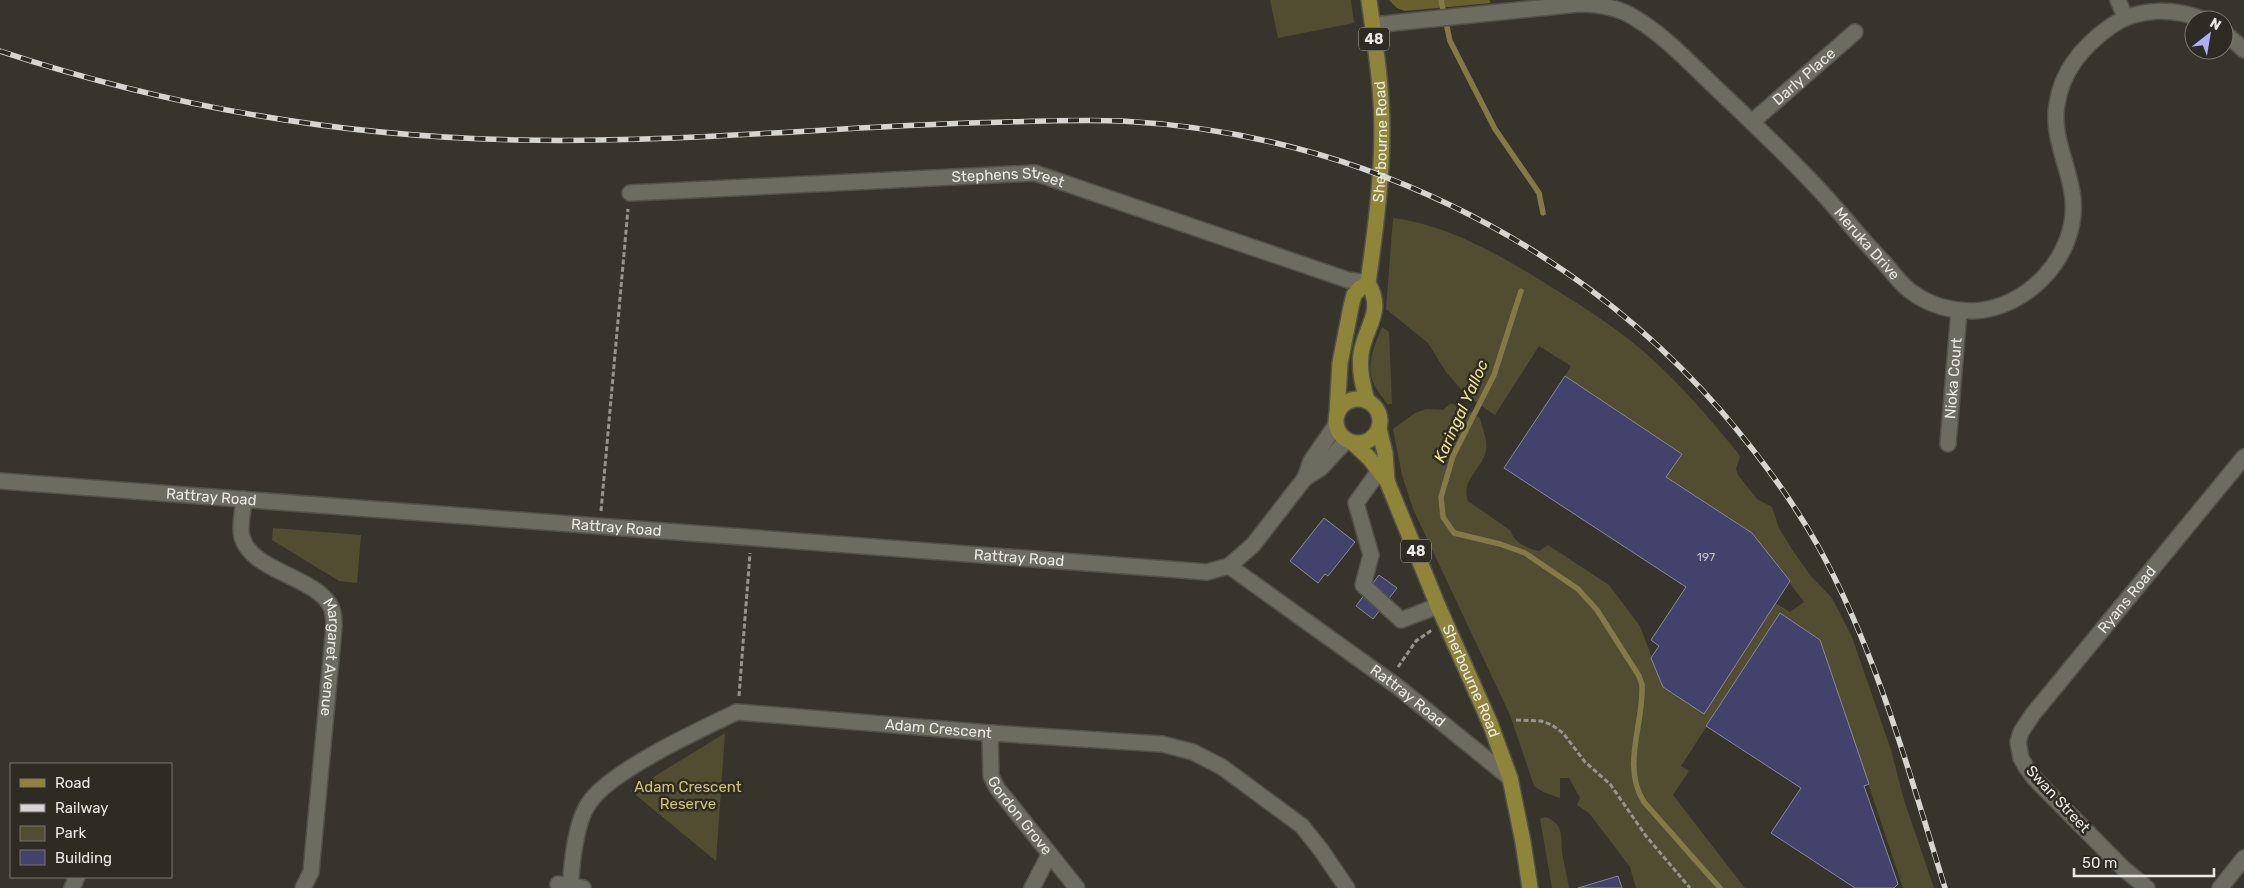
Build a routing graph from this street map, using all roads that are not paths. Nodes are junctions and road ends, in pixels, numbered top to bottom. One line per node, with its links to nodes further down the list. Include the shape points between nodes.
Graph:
1 (1369, 0): 6 (main road, Sherbourne Road / 48)
2 (2118, 0): 5 (street)
3 (1555, 3): 6 (street, Meruka Drive); 10 (street, Meruka Drive, via 1596,4 1634,17)
4 (2184, 14): 5 (street, Meruka Drive, via 2150,11)
5 (2125, 17): 13 (street, Meruka Drive, via 2082,51 2059,91 2056,127 2073,201 2072,223 2053,266 2034,288 2002,305 1988,310)
6 (1373, 25): 12 (main road, Sherbourne Road / 48, via 1382,131)
7 (1856, 32): 10 (street, Darly Place)
8 (2234, 41): 9 (street)
9 (2244, 50)
10 (1752, 122): 13 (street, Meruka Drive, via 1817,187 1912,293)
11 (630, 193): 12 (street, Stephens Street, via 1035,173 1348,280)
12 (1368, 283): 14 (main road, Sherbourne Road / 48, via 1376,303 1364,339 1360,365); 15 (main road, via 1354,295 1351,307 1340,363)
13 (1959, 311): 18 (street, Nioka Court)
14 (1367, 401): 15 (main road, via 1361,399 1344,404); 16 (main road, 48, via 1379,412)
15 (1337, 419): 17 (main road, 48, via 1338,431); 21 (street, Rattray Road, via 1311,461)
16 (1379, 429): 17 (main road, via 1369,441); 20 (main road, Sherbourne Road / 48, via 1385,453)
17 (1350, 442): 20 (main road, Sherbourne Road / 48); 21 (street, Rattray Road)
18 (1948, 444)
19 (2244, 457): 27 (street, Ryans Road, via 2029,720 2020,737)
20 (1383, 476): 25 (main road, Sherbourne Road / 48); 25 (street, via 1356,503 1371,555 1362,585 1401,620)
21 (1305, 478): 24 (street, Rattray Road, via 1253,545)
22 (0, 481): 23 (street, Rattray Road)
23 (244, 499): 24 (street, Rattray Road, via 1188,572 1215,571); 32 (street, Margaret Avenue, via 241,526 245,545 260,559 324,598 334,614 311,872)
24 (1230, 566): 28 (street, Rattray Road, via 1389,680)
25 (1438, 606): 28 (main road, Sherbourne Road / 48, via 1490,723)
26 (990, 733): 29 (street, Gordon Grove, via 991,776); 31 (street, Adam Crescent, via 738,712 619,775 590,802 578,829); 35 (street, Adam Crescent, via 1162,744 1193,752 1222,767 1302,826)
27 (2019, 748): 37 (street, Swan Street, via 2035,779)
28 (1510, 778): 36 (main road, Sherbourne Road / 48)
29 (1050, 855): 33 (street); 34 (street, Gordon Grove)
30 (2244, 858): 38 (street)
31 (570, 887)
32 (303, 888)
33 (1032, 888)
34 (1077, 888)
35 (1347, 888)
36 (1530, 888)
37 (2147, 888)
38 (2220, 888)

